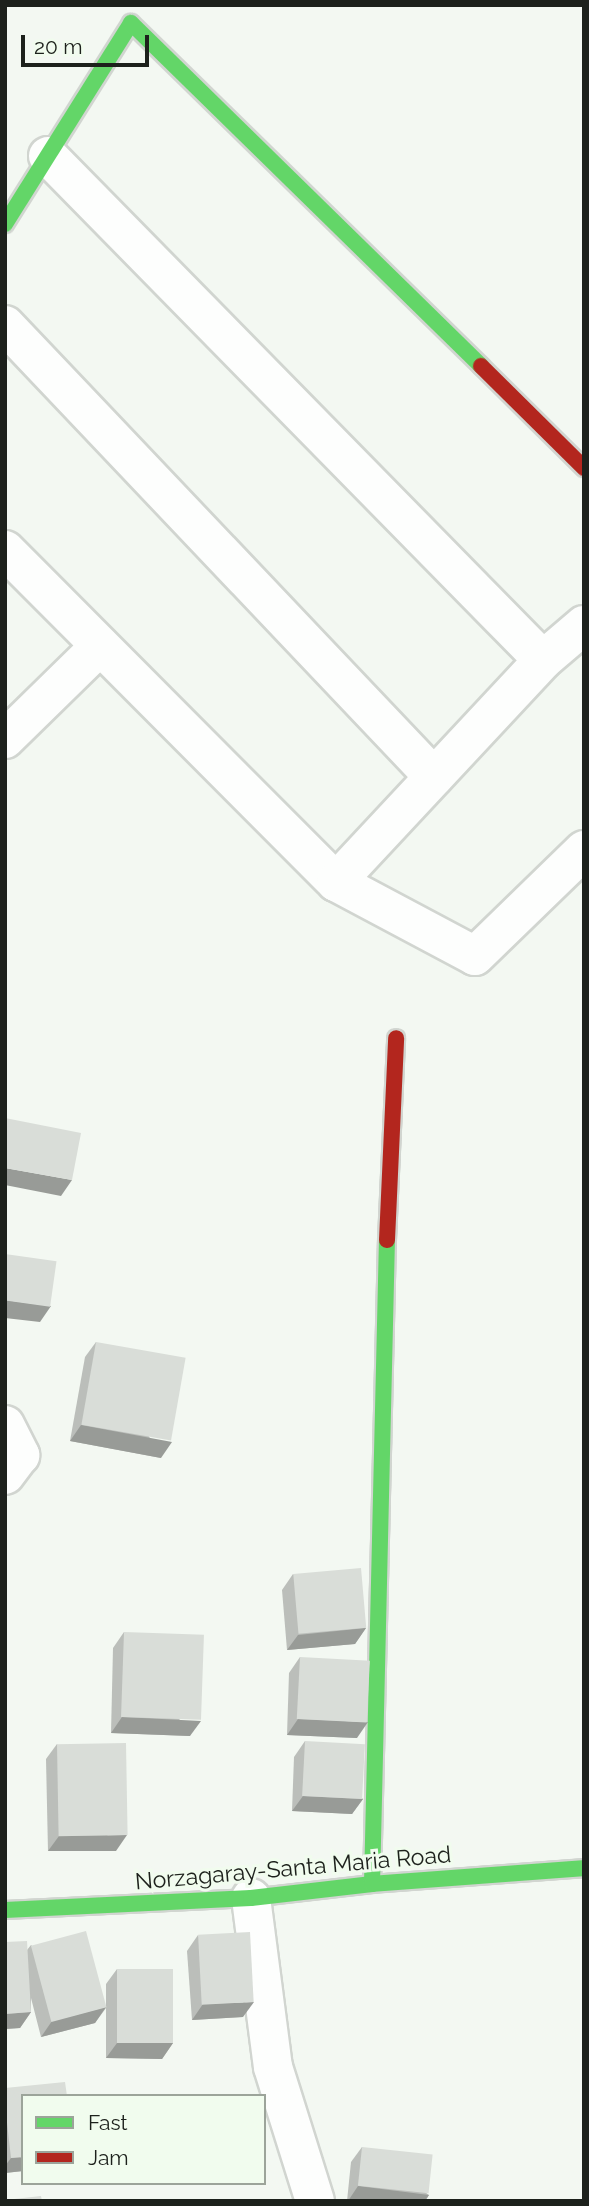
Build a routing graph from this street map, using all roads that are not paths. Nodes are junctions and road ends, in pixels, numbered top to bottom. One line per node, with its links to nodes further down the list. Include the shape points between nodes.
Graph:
1 (48, 156): 2 (street); 4 (street, via 131,23); 8 (street)
2 (5, 224)
3 (5, 325): 10 (street)
4 (584, 468)
5 (5, 550): 7 (street)
6 (584, 625): 8 (street)
7 (100, 646): 9 (street); 12 (street)
8 (543, 660): 10 (street)
9 (5, 739)
10 (434, 777): 12 (street)
11 (584, 850): 12 (street, via 475,956)
12 (336, 881)
13 (396, 1038): 17 (street)
14 (5, 1425): 15 (street, via 20,1455)
15 (5, 1475)
16 (584, 1868): 17 (street, Norzagaray-Santa Maria Road)
17 (372, 1884): 18 (street, Norzagaray-Santa Maria Road)
18 (251, 1898): 19 (street, Norzagaray-Santa Maria Road); 20 (street, via 273,2067)
19 (5, 1910)
20 (315, 2201)

